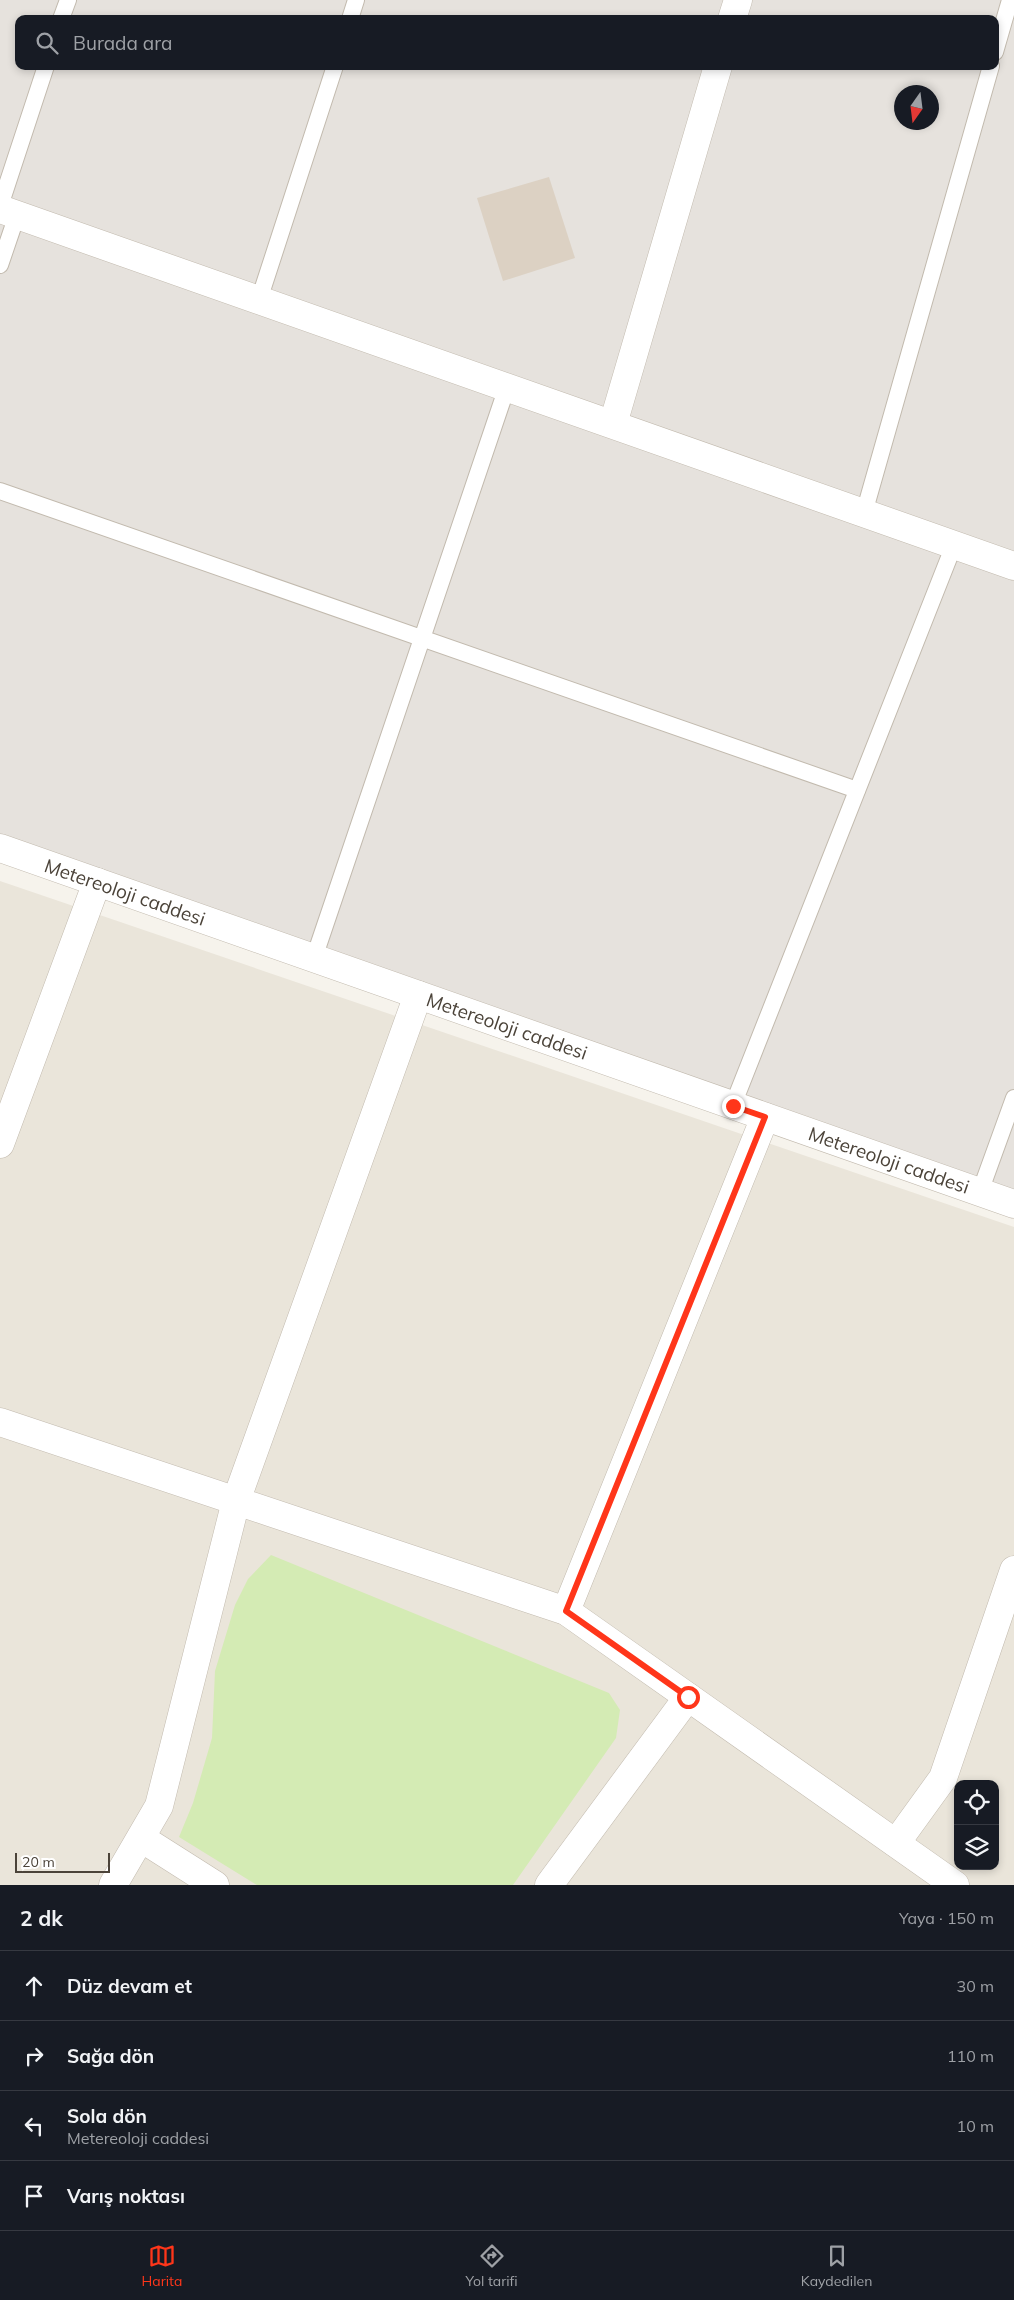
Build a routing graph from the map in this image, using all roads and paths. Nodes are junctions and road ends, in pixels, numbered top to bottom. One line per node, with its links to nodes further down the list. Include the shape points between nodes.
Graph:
1 (68, 0): 5 (lane)
2 (356, 0): 6 (lane)
3 (738, 0): 7 (street)
4 (1010, 0): 8 (lane)
5 (62, 15)
6 (351, 15)
7 (733, 15)
8 (999, 38)
9 (45, 70): 13 (lane)
10 (334, 70): 15 (lane)
11 (717, 70): 17 (street)
12 (990, 70): 19 (lane)
13 (6, 210): 14 (lane); 15 (street)
14 (0, 265)
15 (258, 300): 16 (street)
16 (507, 387): 17 (street); 22 (lane)
17 (613, 424): 19 (street)
18 (0, 491): 22 (lane)
19 (864, 513): 20 (street)
20 (954, 545): 21 (street); 23 (lane)
21 (1014, 566)
22 (422, 638): 23 (lane); 26 (lane)
23 (857, 790): 29 (lane)
24 (0, 848): 25 (street, Metereoloji caddesi)
25 (97, 882): 26 (street, Metereoloji caddesi); 31 (street)
26 (314, 958): 27 (street, Metereoloji caddesi)
27 (418, 995): 29 (street, Metereoloji caddesi); 35 (street)
28 (1014, 1098): 32 (lane)
29 (733, 1106): 30 (street, Metereoloji caddesi)
30 (765, 1117): 32 (street, Metereoloji caddesi); 37 (street)
31 (0, 1144)
32 (980, 1192): 33 (street, Metereoloji caddesi)
33 (1014, 1204)
34 (0, 1422): 35 (street)
35 (236, 1501): 37 (street); 39 (street, via 159,1806)
36 (1014, 1570): 40 (street, via 943,1778)
37 (566, 1611): 38 (street)
38 (688, 1697): 40 (street); 43 (street)
39 (141, 1838): 41 (street); 42 (street)
40 (896, 1844): 44 (street)
41 (113, 1885)
42 (215, 1885)
43 (549, 1885)
44 (955, 1885)

